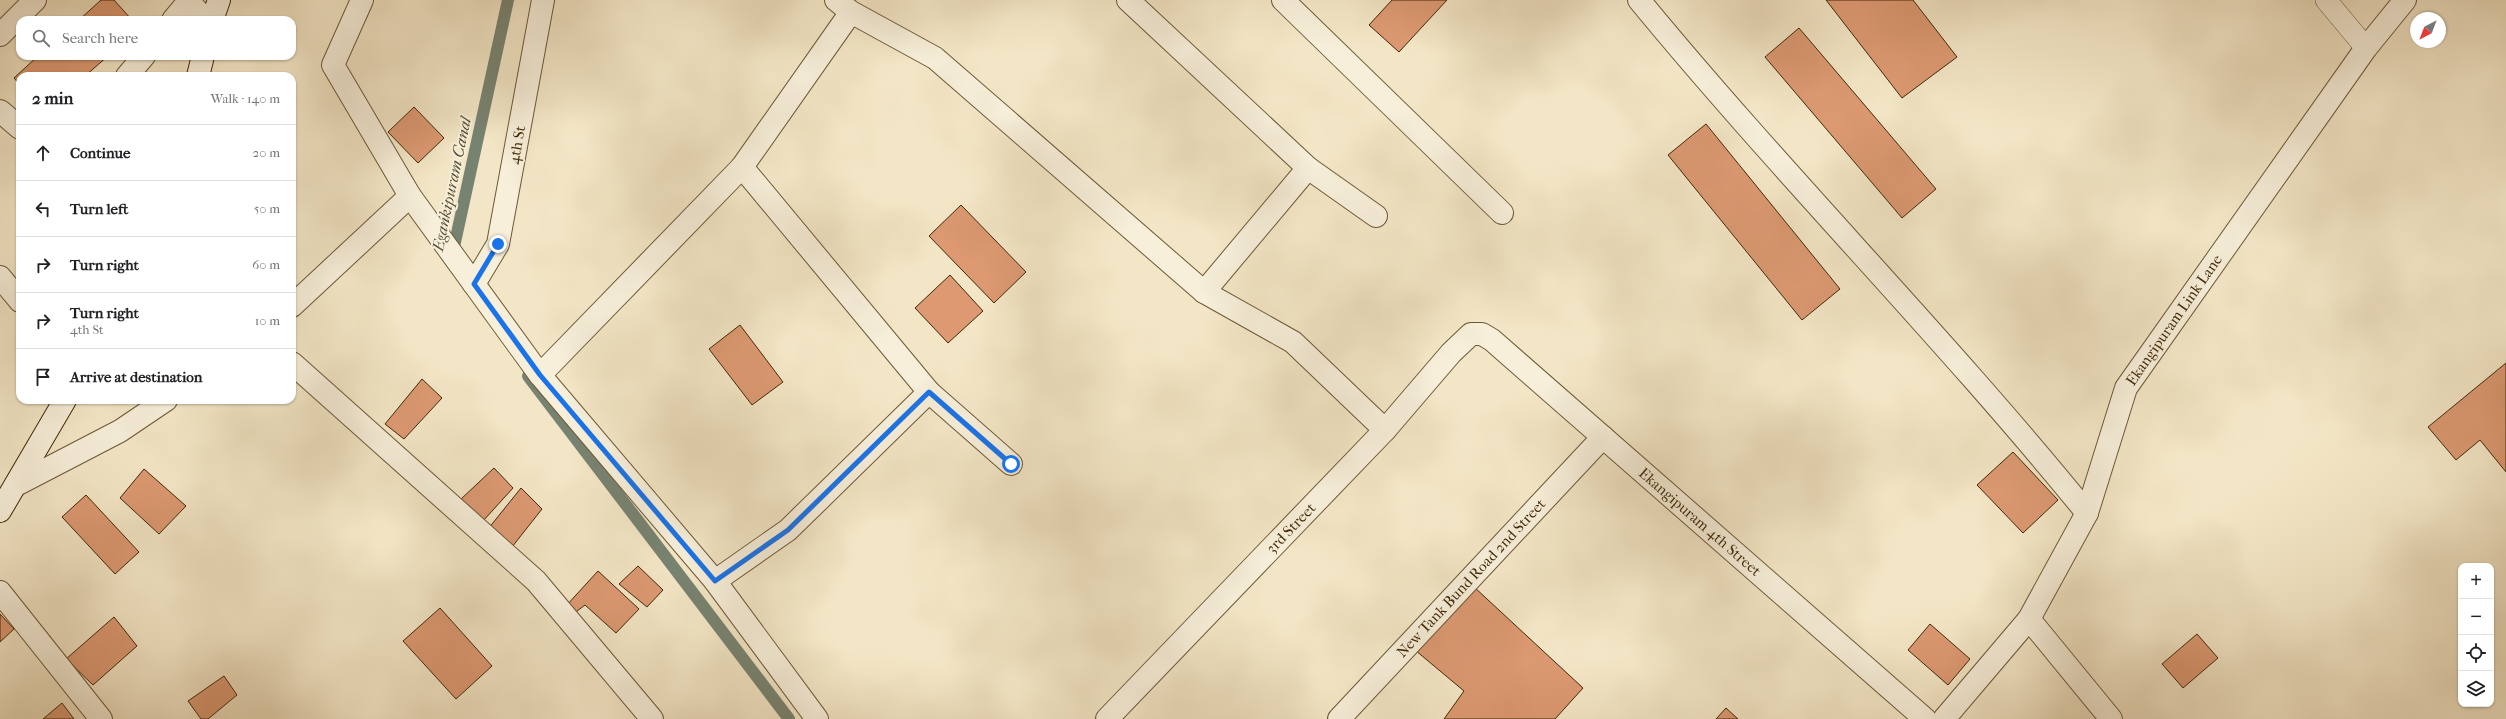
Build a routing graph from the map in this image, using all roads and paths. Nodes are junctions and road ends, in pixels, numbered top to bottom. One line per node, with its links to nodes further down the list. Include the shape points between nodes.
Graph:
1 (35, 0): 12 (street)
2 (219, 0): 15 (street)
3 (362, 0): 27 (street, via 333,65)
4 (543, 0): 30 (street, 4th St, via 498,244)
5 (1128, 0): 26 (street)
6 (1282, 0): 28 (street)
7 (1639, 0): 46 (street, via 1699,73 2017,426)
8 (2326, 0): 18 (lane)
9 (2405, 0): 18 (street, Ekangipuram Link Lane)
10 (188, 1): 13 (street); 14 (street)
11 (844, 6): 25 (street); 32 (street, via 935,58)
12 (19, 16)
13 (176, 16)
14 (202, 16)
15 (213, 16)
16 (16, 18): 17 (street)
17 (0, 34)
18 (2366, 48): 46 (street, Ekangipuram Link Lane, via 2126,388)
19 (141, 60): 21 (street)
20 (202, 60): 22 (street)
21 (130, 72)
22 (199, 72)
23 (0, 110): 24 (street)
24 (16, 124)
25 (742, 167): 37 (street); 38 (street)
26 (1308, 168): 29 (street); 32 (street)
27 (410, 196): 30 (street); 34 (street)
28 (1502, 213)
29 (1376, 216)
30 (468, 276): 37 (street)
31 (0, 277): 33 (street)
32 (1204, 292): 41 (street, via 1293,342)
33 (16, 296)
34 (296, 302)
35 (1471, 334): 41 (street, 3rd Street, via 1451,353); 42 (street, Ekangipuram 4th Street, via 1482,334 1492,340)
36 (296, 367): 51 (street, via 536,581)
37 (540, 375): 47 (street)
38 (929, 392): 43 (street); 47 (street, via 788,530)
39 (63, 404): 44 (street)
40 (160, 404): 44 (street, via 120,431)
41 (1385, 430): 53 (street, 3rd Street)
42 (1603, 437): 54 (street, New Tank Bund Road 2nd Street); 55 (street, Ekangipuram 4th Street)
43 (1011, 464)
44 (16, 485): 45 (street)
45 (0, 511)
46 (2087, 513): 49 (street, Ekangipuram Link Lane)
47 (715, 581): 52 (street)
48 (0, 592): 50 (street)
49 (2029, 619): 56 (street, Ekangipuram Link Lane); 57 (street)
50 (101, 719)
51 (652, 719)
52 (817, 719)
53 (1107, 719)
54 (1339, 719)
55 (1925, 719)
56 (1944, 719)
57 (2111, 719)

